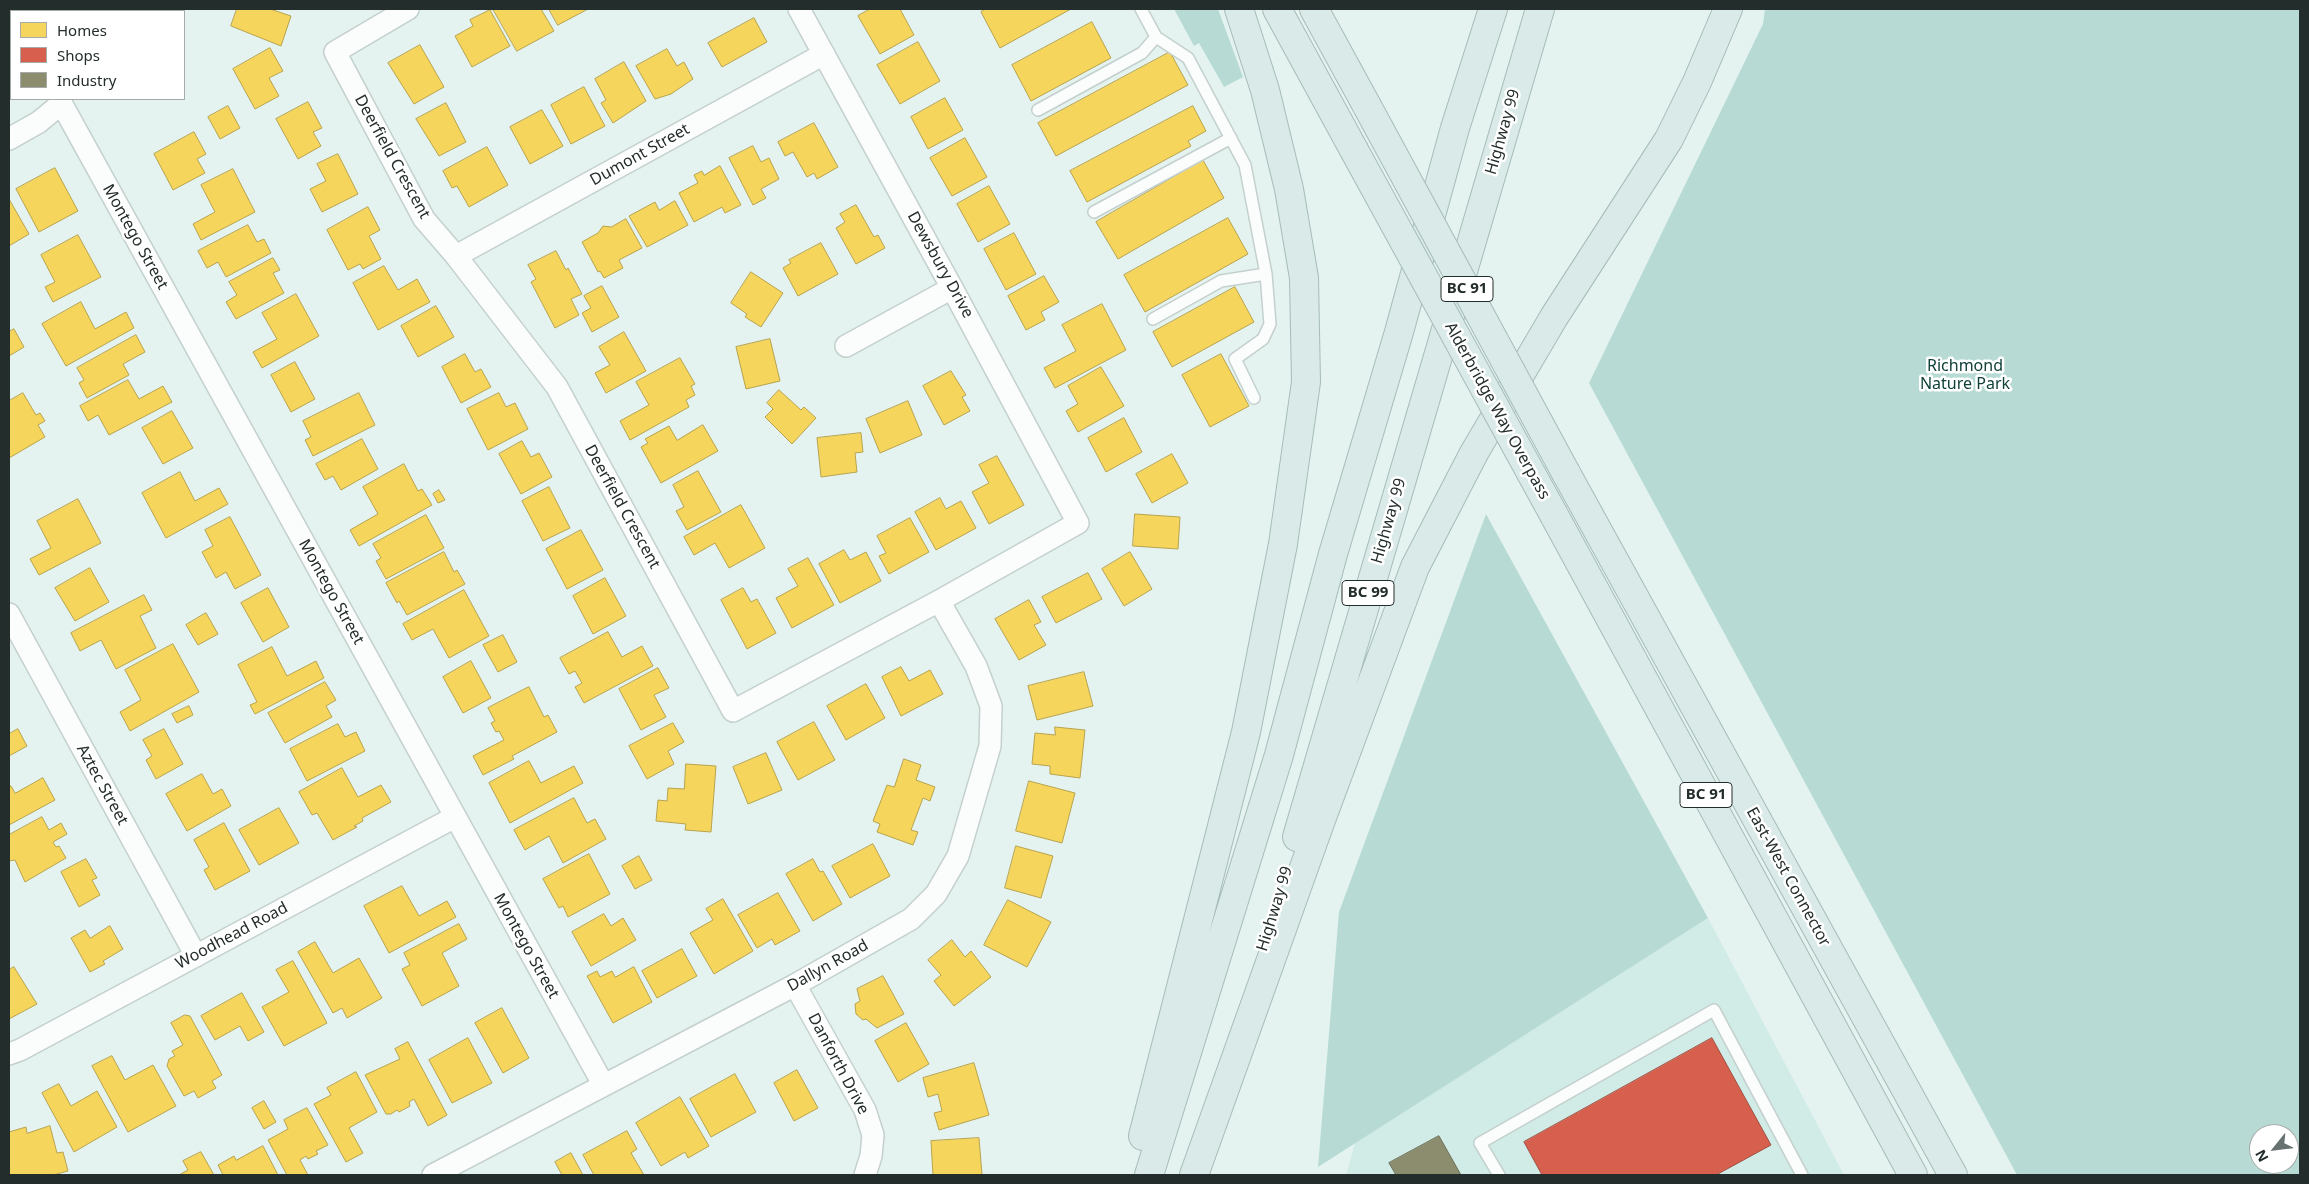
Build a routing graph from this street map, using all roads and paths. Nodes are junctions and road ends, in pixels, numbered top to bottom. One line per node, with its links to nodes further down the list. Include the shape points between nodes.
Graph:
1 (408, 9): 21 (street, Deerfield Crescent, via 335,52 424,219)
2 (799, 9): 14 (street, Dewsbury Drive)
3 (1141, 9): 12 (lane)
4 (1239, 9): 39 (highway, via 1265,90 1289,188 1304,278 1306,382 1283,544 1246,732)
5 (1277, 9): 28 (highway, Alderbridge Way Overpass / BC 91, bridge)
6 (1314, 9): 13 (highway, BC 91)
7 (1319, 9): 13 (highway)
8 (1483, 9): 17 (highway)
9 (1493, 9): 17 (highway, BC 99)
10 (1540, 9): 41 (highway, Highway 99 / BC 99, via 1289,862)
11 (1728, 9): 41 (highway, via 1669,139 1554,317 1448,498 1414,567)
12 (1156, 37): 16 (lane, via 1142,53); 18 (lane, via 1188,58)
13 (1336, 50): 27 (highway, Alderbridge Way Overpass / BC 91, bridge)
14 (824, 54): 21 (street, Dumont Street); 23 (street, Dewsbury Drive)
15 (60, 101): 19 (street, via 39,122); 32 (street, Montego Street)
16 (1038, 110)
17 (1455, 128): 40 (highway, BC 99, via 1278,755)
18 (1230, 138): 20 (lane); 22 (lane, via 1245,165)
19 (9, 139)
20 (1094, 212)
21 (456, 256): 30 (street, Deerfield Crescent, via 557,387 734,711)
22 (1266, 274): 24 (lane, via 1221,281); 26 (lane, via 1270,324 1263,339 1235,359)
23 (952, 288): 25 (street); 29 (street, Dewsbury Drive)
24 (1153, 319)
25 (846, 346)
26 (1254, 398)
27 (1566, 473): 45 (highway, East-West Connector / BC 91)
28 (1554, 515): 44 (highway, East-West Connector / BC 91)
29 (1078, 523): 30 (street, Deerfield Crescent)
30 (939, 601): 34 (street, Dallyn Road, via 976,666 991,706 990,746 958,856 936,894 911,919)
31 (9, 614): 33 (street, Aztec Street)
32 (455, 817): 33 (street, Woodhead Road); 36 (street, Montego Street)
33 (196, 956): 35 (street, Woodhead Road)
34 (795, 985): 36 (street, Dallyn Road); 38 (street, Danforth Drive, via 865,1110 873,1135)
35 (9, 1054)
36 (603, 1084): 37 (street, Dallyn Road)
37 (434, 1175)
38 (865, 1175)
39 (1133, 1175)
40 (1149, 1175)
41 (1193, 1175)
42 (1499, 1175): 43 (lane, via 1480,1143 1714,1010)
43 (1802, 1175)
44 (1913, 1175)
45 (1953, 1175)

